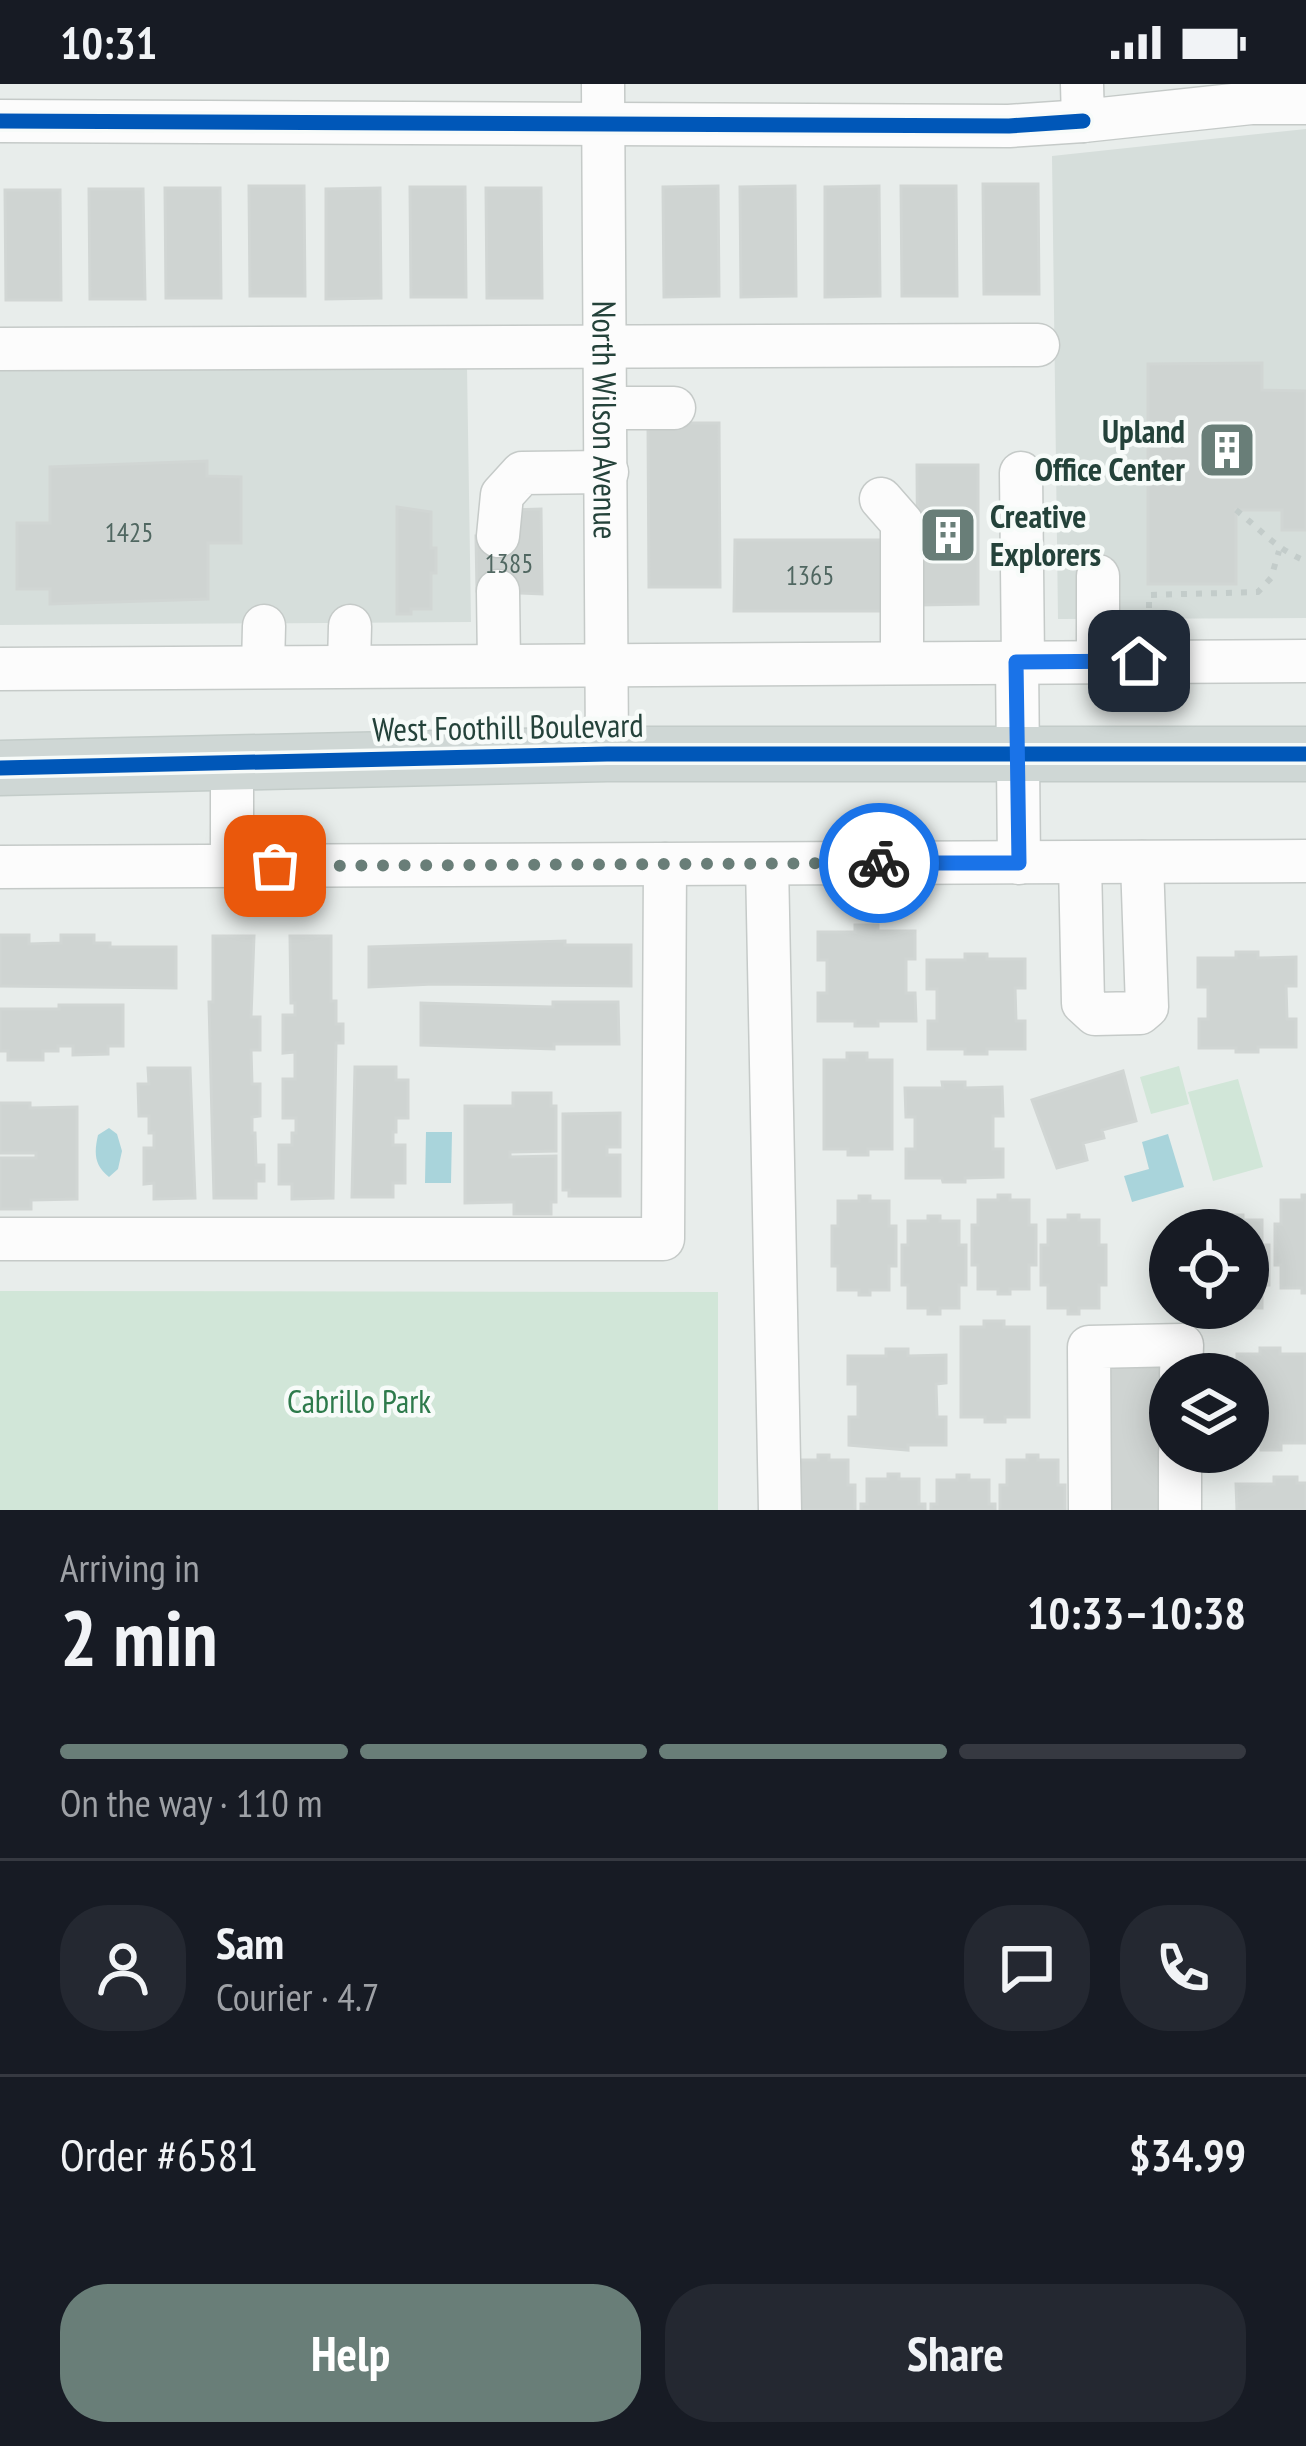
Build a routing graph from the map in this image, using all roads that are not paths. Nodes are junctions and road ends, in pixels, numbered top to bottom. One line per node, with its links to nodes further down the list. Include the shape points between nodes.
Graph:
1 (1078, 96): 2 (street); 3 (street, via 1009,126)
2 (1306, 103)
3 (603, 104): 4 (street); 6 (street, North Wilson Avenue)
4 (0, 121)
5 (1038, 345): 6 (street)
6 (604, 347): 7 (street); 8 (street, North Wilson Avenue)
7 (0, 349)
8 (606, 408): 9 (street); 10 (street, North Wilson Avenue)
9 (674, 408)
10 (607, 472): 13 (street, via 522,472 502,495); 20 (street, North Wilson Avenue)
11 (1021, 472): 18 (street)
12 (881, 499): 17 (street, via 902,523)
13 (498, 536)
14 (1097, 576): 19 (street)
15 (498, 591): 21 (street)
16 (1306, 661): 19 (street, West Foothill Boulevard)
17 (902, 662): 18 (street, West Foothill Boulevard); 20 (street, West Foothill Boulevard)
18 (1020, 662): 19 (street, West Foothill Boulevard); 24 (street)
19 (1097, 662)
20 (608, 663): 21 (street, West Foothill Boulevard); 23 (street, North Wilson Avenue)
21 (499, 664): 22 (street, West Foothill Boulevard, via 349,646)
22 (0, 669)
23 (607, 754): 24 (main road, West Foothill Boulevard); 26 (main road, West Foothill Boulevard)
24 (1018, 754): 25 (main road, West Foothill Boulevard); 32 (street)
25 (1306, 754)
26 (232, 763): 27 (main road, West Foothill Boulevard); 34 (street)
27 (0, 768)
28 (1306, 861): 30 (street)
29 (1080, 862): 30 (street); 30 (street, via 1083,1003 1096,1014 1147,1007); 32 (street)
30 (1142, 862)
31 (767, 863): 32 (street); 33 (street); 39 (street)
32 (1019, 863)
33 (664, 864): 34 (street); 36 (street, via 663,1239)
34 (232, 866): 35 (street)
35 (0, 867)
36 (0, 1239)
37 (1182, 1353): 40 (street, via 1182,1345 1089,1347)
38 (1180, 1473): 41 (street)
39 (780, 1510)
40 (1090, 1510)
41 (1180, 1510)

